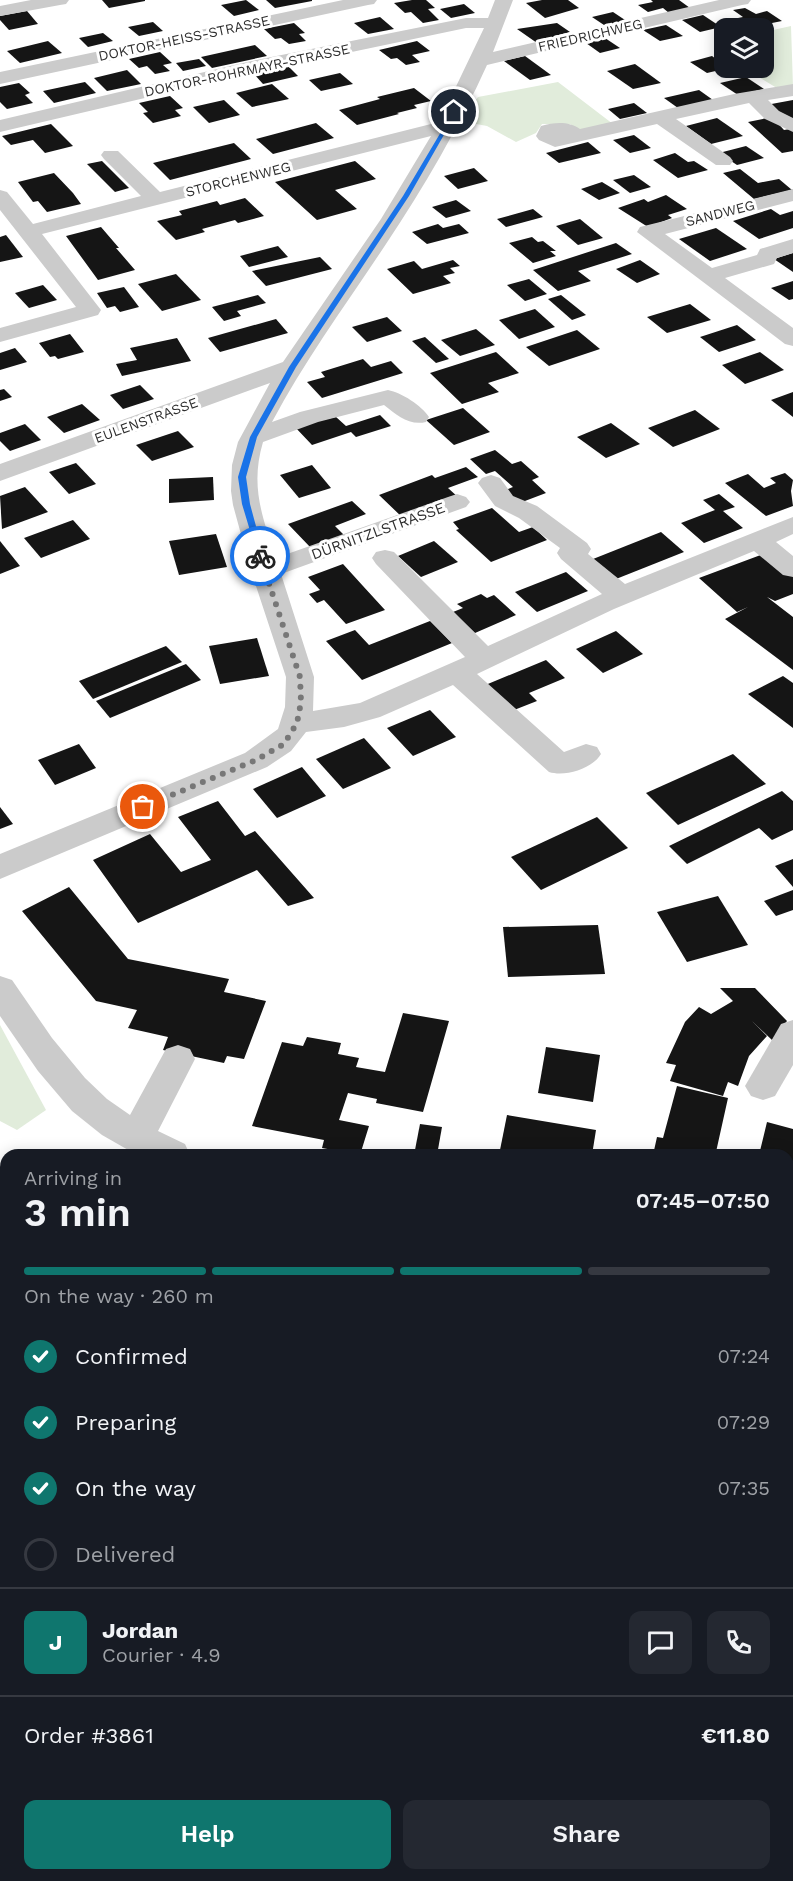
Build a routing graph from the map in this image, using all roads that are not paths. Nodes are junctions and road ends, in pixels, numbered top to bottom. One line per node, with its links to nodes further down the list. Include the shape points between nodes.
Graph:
1 (60, 0): 6 (street)
2 (368, 0): 9 (street, DOKTOR-HEISS-STRASSE)
3 (504, 0): 7 (street)
4 (742, 0): 5 (street, FRIEDRICHWEG)
5 (695, 4): 8 (street, FRIEDRICHWEG)
6 (0, 11)
7 (496, 23): 8 (street); 13 (street, DOKTOR-ROHRMAYR-STRASSE, via 466,23 247,68)
8 (478, 61): 14 (street)
9 (0, 78)
10 (793, 90): 11 (street)
11 (754, 97): 12 (street); 15 (street, via 772,115)
12 (660, 117): 16 (street); 18 (street)
13 (0, 126)
14 (446, 126): 21 (street, STORCHENWEG); 27 (street, via 406,196)
15 (793, 126)
16 (577, 136)
17 (111, 155): 21 (street)
18 (723, 161)
19 (793, 195): 24 (street, SANDWEG, via 648,232)
20 (0, 196): 22 (street)
21 (157, 200): 22 (street, STORCHENWEG)
22 (29, 231): 25 (street, via 90,310)
23 (793, 246): 24 (street, via 768,254 766,259)
24 (710, 276): 26 (street)
25 (0, 336)
26 (793, 339)
27 (293, 367): 29 (street); 30 (street, EULENSTRASSE)
28 (417, 417): 29 (street, via 388,397 309,417)
29 (253, 437): 37 (street, via 242,477)
30 (0, 473)
31 (491, 483): 38 (street, via 504,501 528,512 578,549 570,553)
32 (458, 502): 37 (street, DÜRNITZLSTRASSE)
33 (793, 525): 34 (street)
34 (757, 540): 36 (street); 38 (street)
35 (384, 558): 39 (street)
36 (793, 569)
37 (266, 571): 41 (street, via 300,677)
38 (622, 596): 39 (street)
39 (484, 659): 40 (street)
40 (457, 672): 41 (street, via 370,710); 42 (street, via 560,765)
41 (297, 723): 43 (street, via 284,744 256,760)
42 (586, 754)
43 (0, 867)
44 (0, 989): 48 (street, via 57,1070 85,1101)
45 (793, 1034): 47 (street)
46 (178, 1059): 48 (street)
47 (763, 1086)
48 (136, 1137): 49 (street)
49 (160, 1149)

